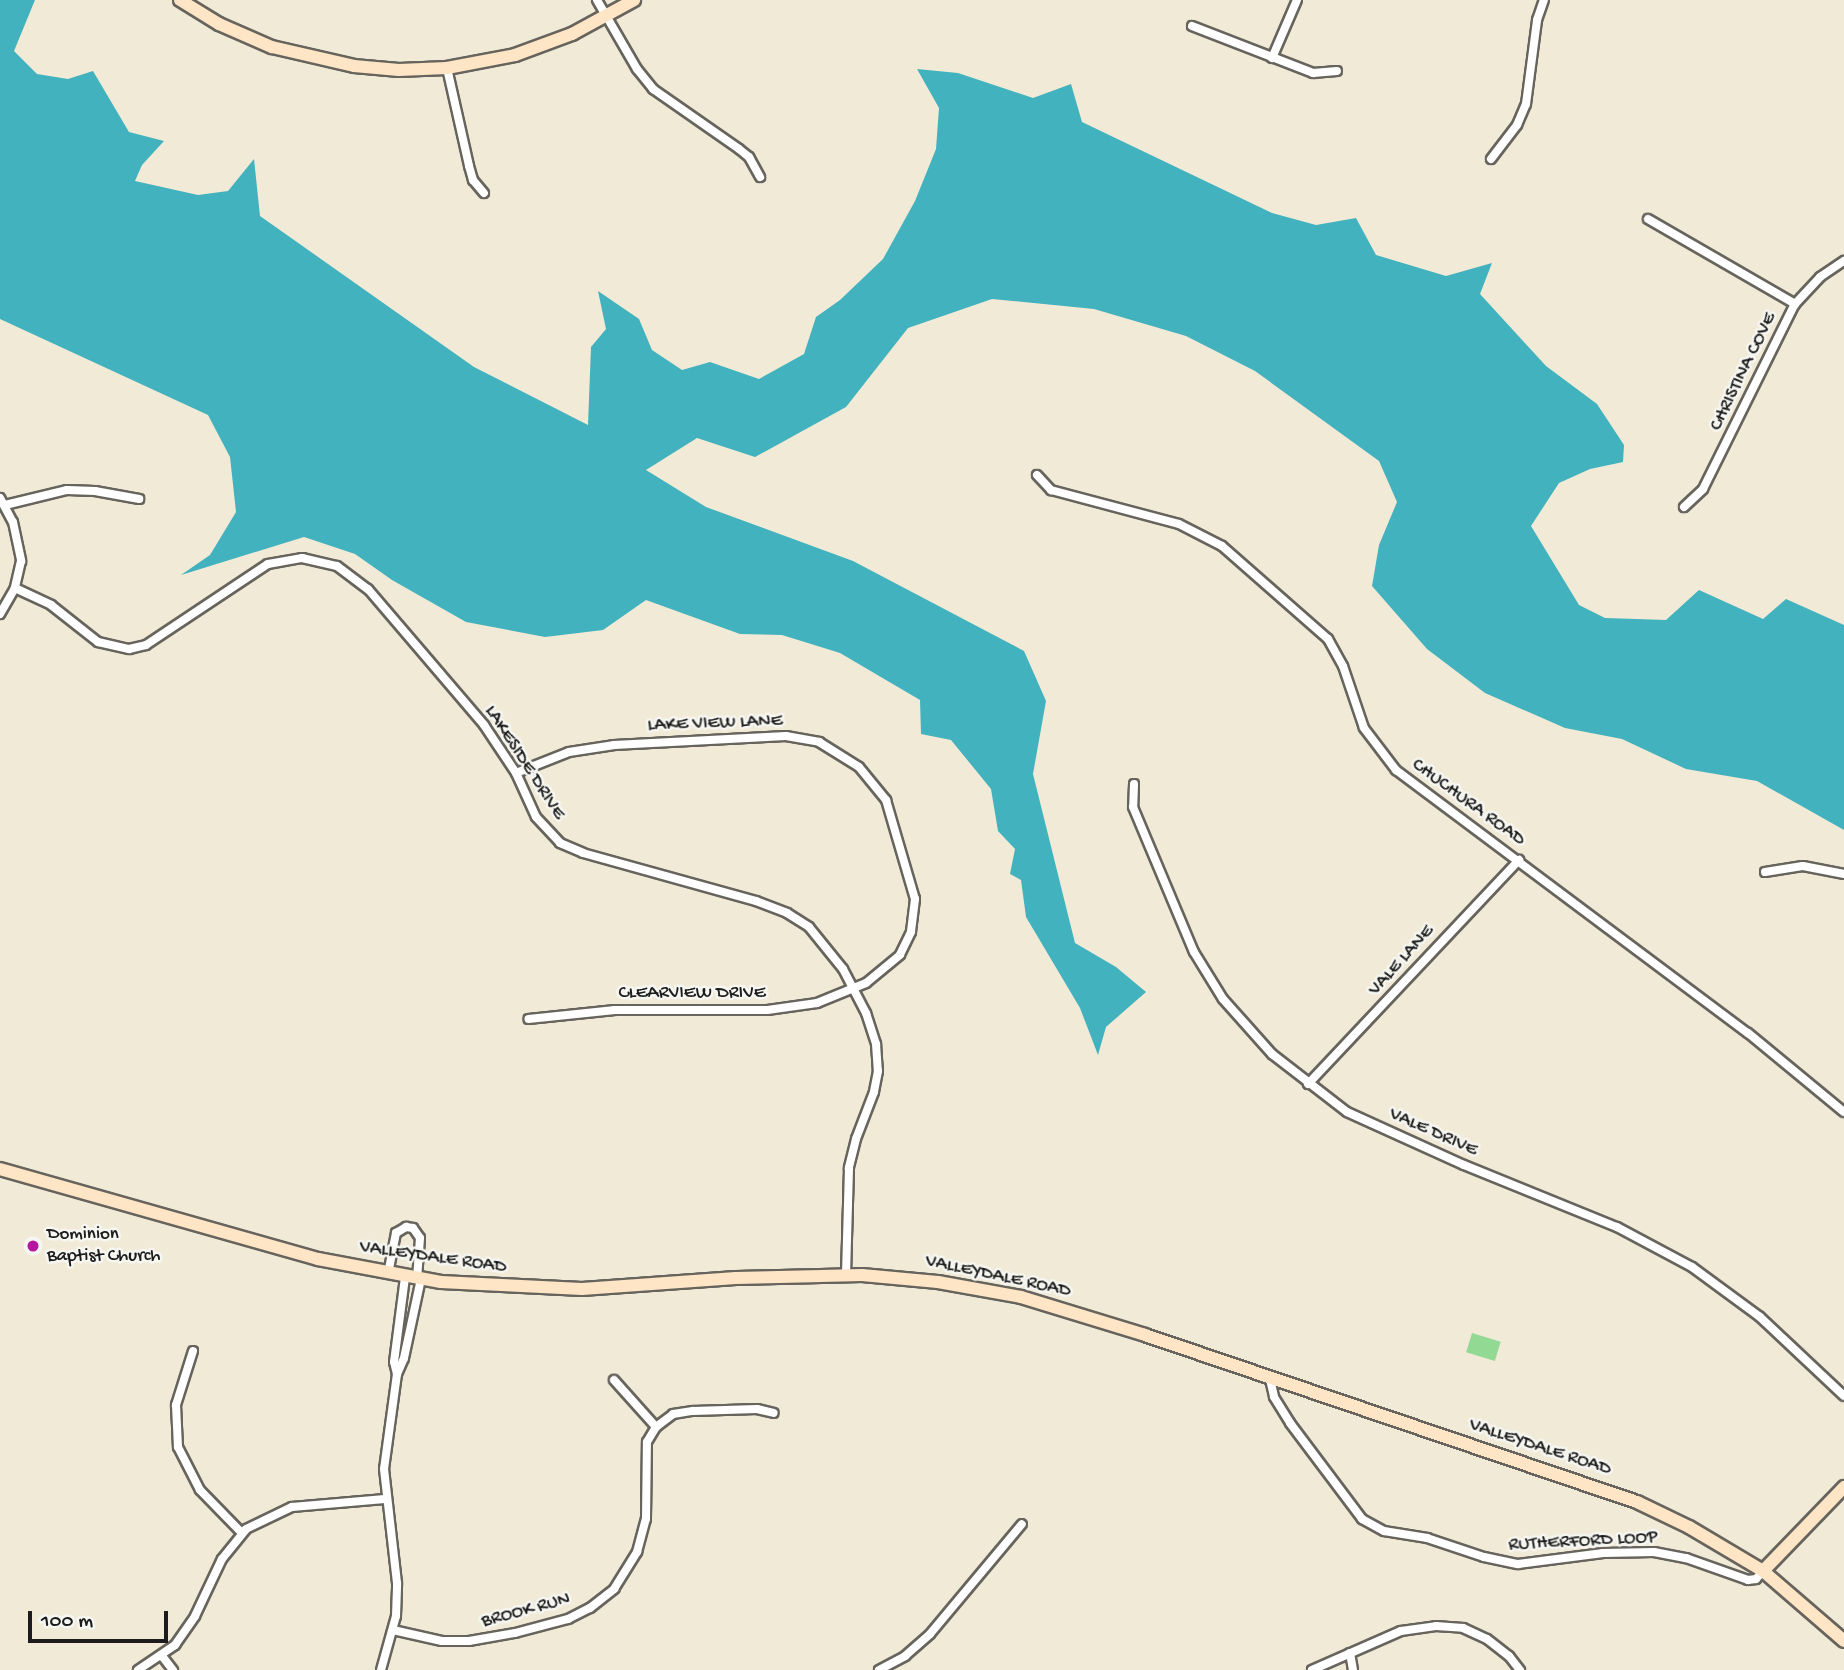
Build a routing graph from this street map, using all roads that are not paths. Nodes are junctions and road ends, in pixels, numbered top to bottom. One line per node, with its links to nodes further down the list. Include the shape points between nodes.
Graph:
1 (180, 0): 9 (main road, via 250,39 312,58 376,69)
2 (597, 0): 6 (street)
3 (634, 0): 6 (main road)
4 (1297, 0): 8 (street)
5 (1544, 0): 11 (street, via 1537,19 1526,104 1517,125)
6 (606, 16): 9 (main road, via 515,55); 12 (street, via 653,89 739,149)
7 (1192, 26): 8 (street)
8 (1272, 58): 10 (street, via 1313,73)
9 (447, 68): 13 (street, via 469,166)
10 (1337, 71)
11 (1491, 159)
12 (760, 177)
13 (484, 193)
14 (1648, 219): 16 (street)
15 (1844, 261): 16 (street, CHRISTINA COVE, via 1820,277)
16 (1795, 304): 20 (street, CHRISTINA COVE, via 1703,489)
17 (1037, 475): 25 (street, CHUCHURA ROAD, via 1051,490 1179,524 1222,546 1328,639 1343,666 1364,727 1396,770)
18 (139, 499): 19 (street, via 67,490)
19 (2, 501): 21 (street, via 20,548)
20 (1685, 508)
21 (15, 588): 22 (street); 23 (street, LAKESIDE DRIVE, via 51,605 98,642 130,649 146,645 268,564 302,558 327,561 350,573 374,597 484,725)
22 (0, 614)
23 (516, 773): 28 (street, LAKESIDE DRIVE, via 536,817 561,843 787,913 816,933); 28 (street, LAKE VIEW LANE, via 589,747 724,738 798,737 819,742 850,760 886,800 915,899 911,932 900,955 877,977)
24 (1134, 784): 30 (street, VALE DRIVE, via 1137,818 1212,983 1245,1027)
25 (1519, 860): 30 (street, VALE LANE); 31 (street, CHUCHURA ROAD, via 1748,1032)
26 (1765, 873): 27 (street, via 1803,866)
27 (1844, 874)
28 (854, 989): 29 (street, CLEARVIEW DRIVE, via 789,1009 615,1010); 34 (street, LAKESIDE DRIVE, via 873,1031 877,1070 849,1168)
29 (528, 1019)
30 (1308, 1083): 40 (street, VALE DRIVE, via 1347,1112 1399,1137 1661,1249 1745,1304)
31 (1844, 1112)
32 (0, 1169): 33 (main road, VALLEYDALE ROAD)
33 (388, 1275): 35 (main road, VALLEYDALE ROAD); 35 (street, via 396,1233 406,1227 413,1228 420,1238)
34 (846, 1275): 35 (main road, VALLEYDALE ROAD, via 582,1289 524,1289); 38 (main road, VALLEYDALE ROAD, via 938,1282 1021,1297)
35 (415, 1278): 37 (street, via 404,1358); 37 (street, via 394,1363)
36 (193, 1351): 46 (street, via 176,1405 178,1447 200,1490)
37 (397, 1374): 44 (street, via 384,1469)
38 (1270, 1378): 47 (main road, VALLEYDALE ROAD, via 1637,1502); 47 (street, RUTHERFORD LOOP, via 1274,1397 1290,1423 1362,1519 1384,1531 1420,1536 1518,1564 1654,1552 1748,1580)
39 (614, 1380): 42 (street)
40 (1844, 1396)
41 (774, 1413): 42 (street, via 693,1410 673,1414)
42 (656, 1427): 48 (street, BROOK RUN, via 647,1442 646,1519 638,1552 626,1574 599,1602 568,1619 481,1640 442,1641)
43 (1844, 1487): 47 (main road)
44 (385, 1499): 46 (street, via 292,1507); 48 (street, via 396,1563)
45 (1022, 1524): 55 (street, via 930,1634 905,1657)
46 (242, 1533): 51 (street, via 222,1559 187,1628)
47 (1763, 1571): 49 (main road, VALLEYDALE ROAD)
48 (393, 1630): 54 (street)
49 (1844, 1641)
50 (1350, 1653): 56 (street); 57 (street); 58 (street, via 1401,1631 1449,1626 1487,1639)
51 (162, 1656): 52 (street); 53 (street)
52 (138, 1670)
53 (173, 1670)
54 (381, 1670)
55 (879, 1670)
56 (1312, 1670)
57 (1353, 1670)
58 (1520, 1670)

